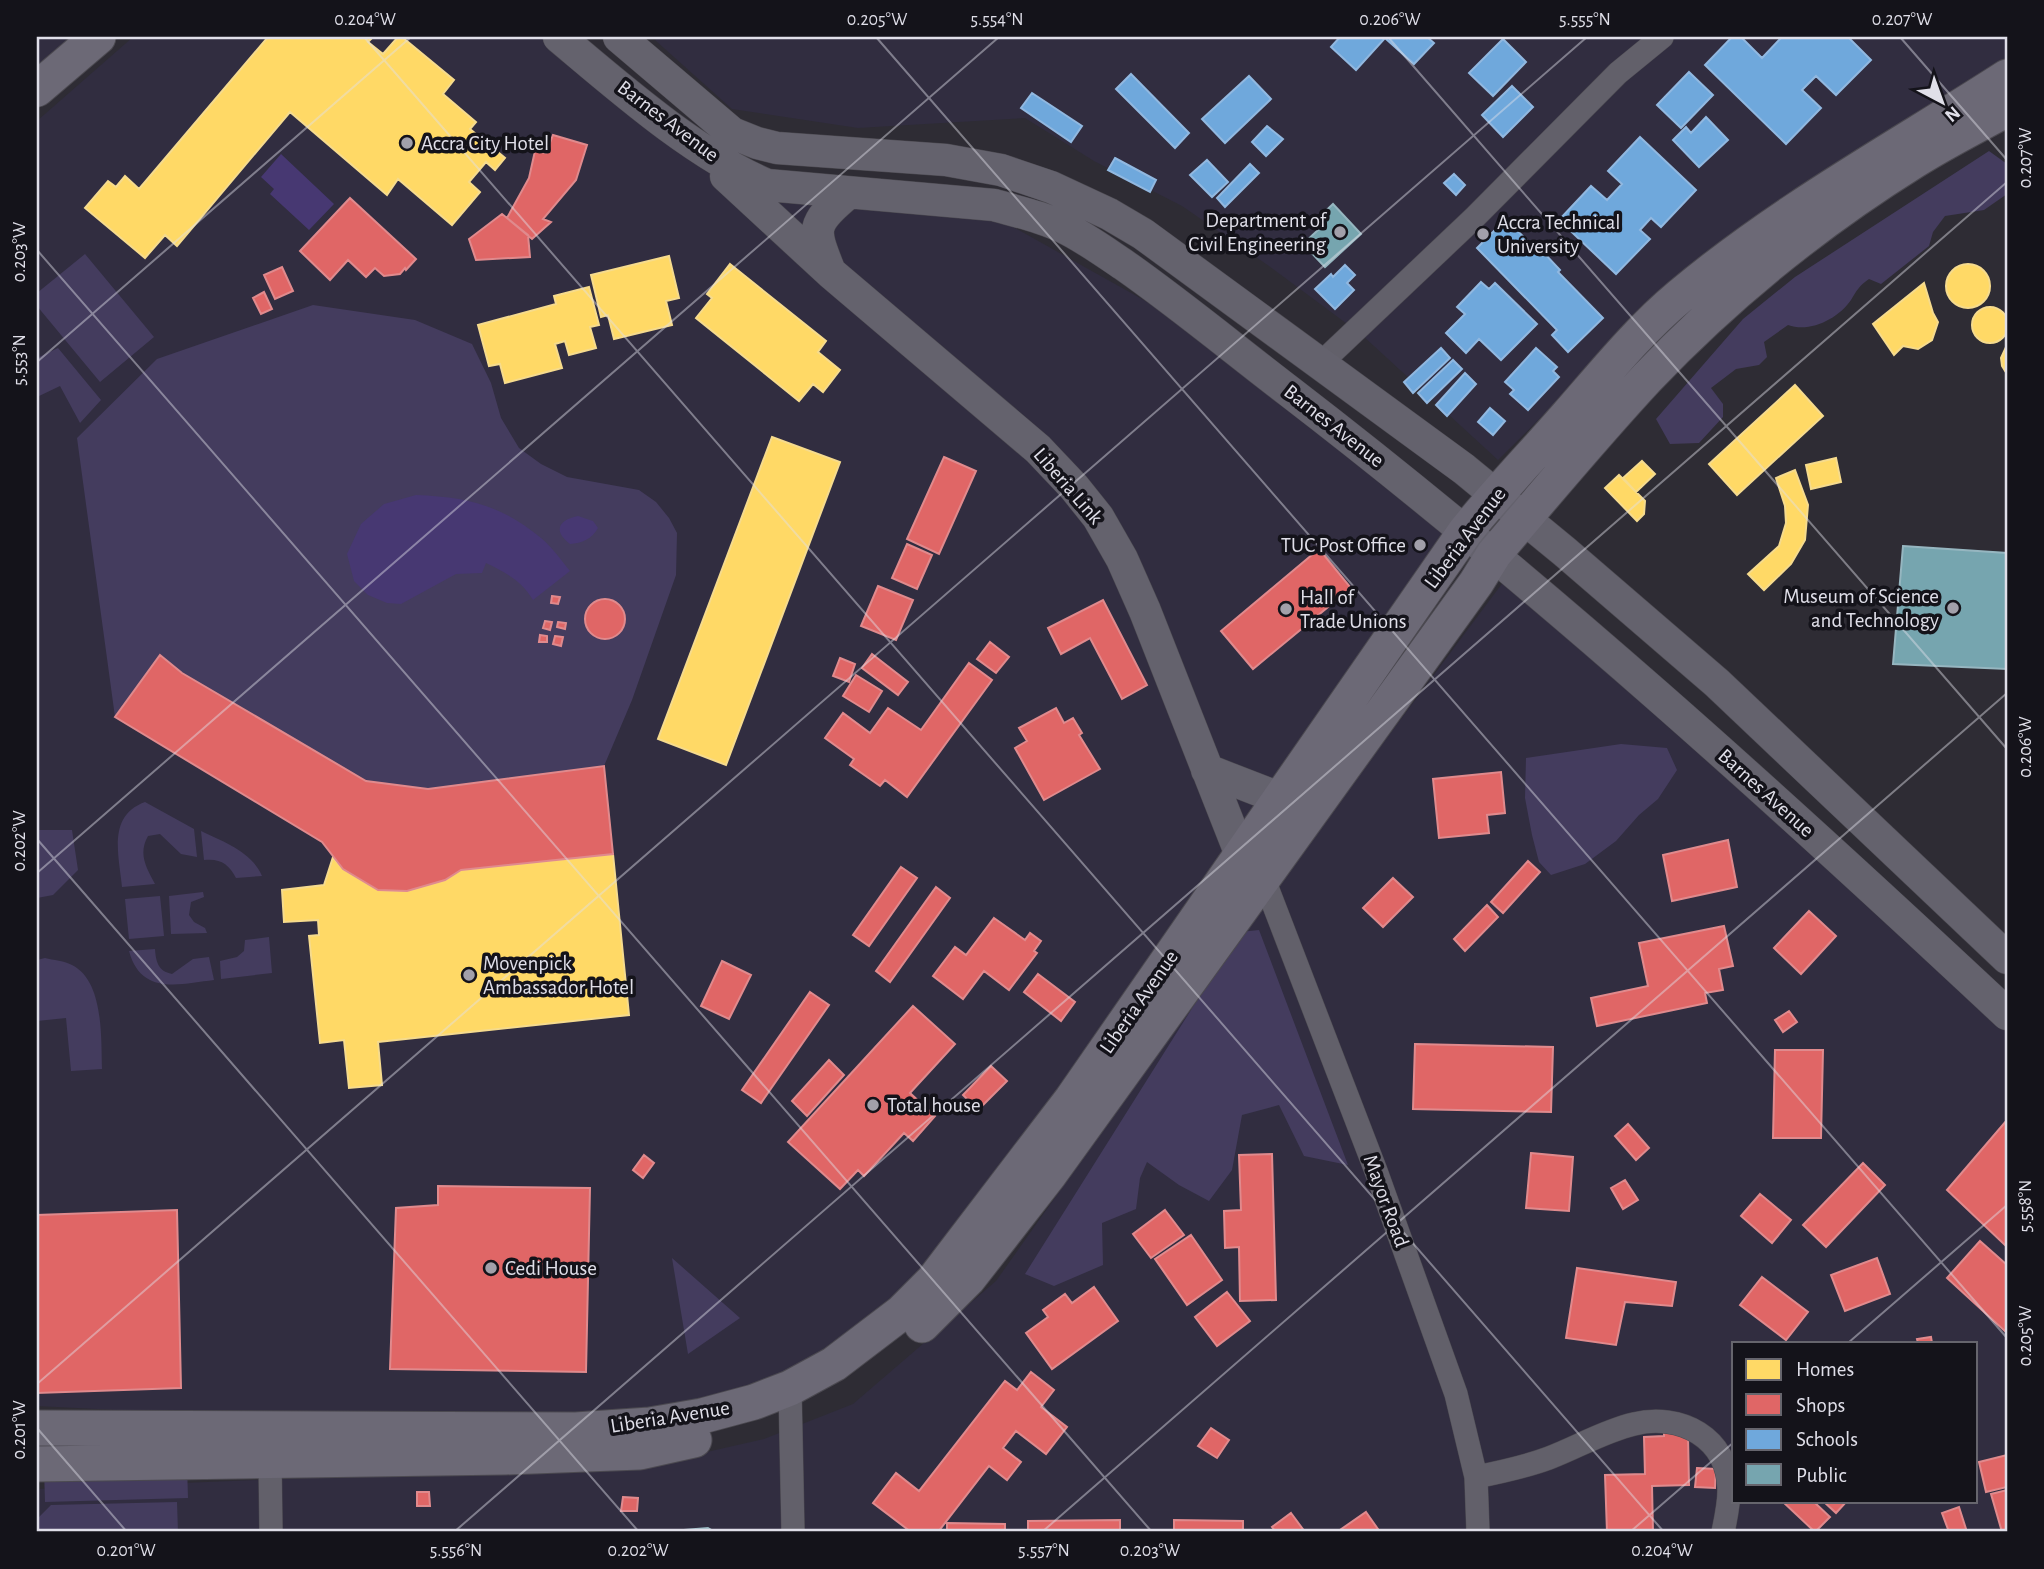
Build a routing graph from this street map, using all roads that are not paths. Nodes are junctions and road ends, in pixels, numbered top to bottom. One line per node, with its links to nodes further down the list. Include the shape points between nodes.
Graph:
1 (98, 37): 6 (main road)
2 (559, 37): 8 (main road, Barnes Avenue)
3 (619, 37): 11 (main road, Barnes Avenue, via 732,133 757,144 946,159 1051,187 1143,234)
4 (1662, 37): 11 (street, via 1618,73)
5 (2007, 77): 12 (main road, Liberia Avenue, via 1803,204 1679,296)
6 (37, 89)
7 (2007, 109): 13 (main road, Liberia Avenue, via 1915,160 1779,258 1648,378)
8 (692, 144): 9 (main road, Barnes Avenue, via 767,185); 10 (main road, Liberia Link)
9 (847, 194): 10 (main road, Liberia Link, via 818,223 817,239); 14 (main road, Barnes Avenue, via 994,205 1067,229 1153,285)
10 (831, 273): 16 (main road, Liberia Link, via 1038,449 1098,517 1136,590)
11 (1320, 364): 12 (main road, Barnes Avenue)
12 (1494, 495): 13 (main road, Barnes Avenue); 14 (main road, Liberia Avenue)
13 (1524, 519): 15 (main road, Liberia Avenue); 19 (main road, Barnes Avenue, via 1717,683)
14 (1465, 532): 15 (main road, Barnes Avenue); 17 (main road, Liberia Avenue)
15 (1494, 554): 18 (main road, Liberia Avenue, via 1476,583); 20 (main road, Barnes Avenue, via 1855,872)
16 (1207, 770): 17 (main road); 18 (main road, Liberia Link)
17 (1279, 798): 18 (main road, Liberia Avenue)
18 (1252, 866): 21 (main road, Liberia Avenue, via 933,1281 871,1338); 25 (street, Mayor Road, via 1376,1171 1456,1394)
19 (2007, 958)
20 (2007, 1014)
21 (791, 1399): 22 (main road, Liberia Avenue, via 754,1402 650,1425 576,1430); 23 (main road, Liberia Avenue, via 702,1438 640,1452); 27 (street)
22 (37, 1428)
23 (270, 1459): 24 (main road, Liberia Avenue); 26 (street)
24 (37, 1464)
25 (1476, 1477): 28 (street, Mayor Road); 29 (street, via 1530,1465 1633,1424 1654,1420 1677,1423 1702,1434 1723,1463 1729,1488)
26 (271, 1532)
27 (793, 1532)
28 (1478, 1532)
29 (1723, 1532)

